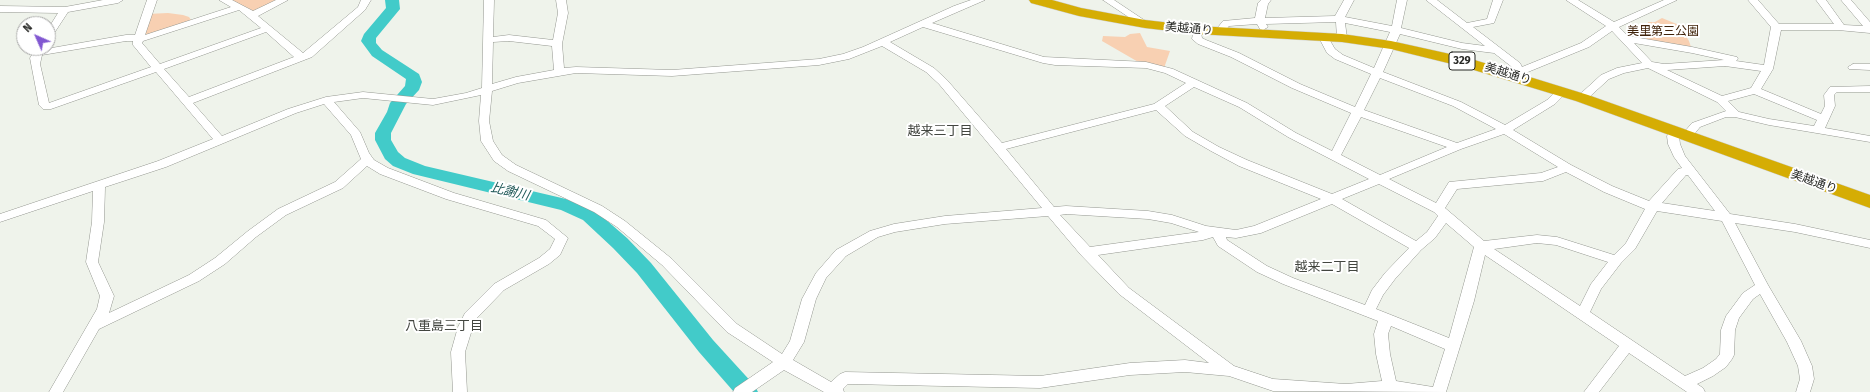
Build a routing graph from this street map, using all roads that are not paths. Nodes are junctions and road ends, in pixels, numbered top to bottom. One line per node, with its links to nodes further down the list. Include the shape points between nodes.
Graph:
1 (118, 0): 23 (street)
2 (152, 0): 40 (street)
3 (224, 0): 21 (street)
4 (283, 0): 24 (street)
5 (366, 0): 49 (street, via 362,8)
6 (489, 0): 42 (street)
7 (561, 0): 44 (street, via 563,13)
8 (980, 0): 27 (street)
9 (1108, 0): 28 (street)
10 (1266, 0): 31 (street, via 1263,3)
11 (1349, 0): 25 (street)
12 (1402, 0): 37 (street)
13 (1431, 0): 29 (street)
14 (1498, 0): 29 (street, via 1491,21)
15 (1571, 0): 30 (street)
16 (1672, 0): 30 (street)
17 (1753, 0): 32 (street)
18 (1821, 0): 33 (street)
19 (1846, 0): 35 (street)
20 (1040, 1): 28 (highway, 美越通り / 329, via 1079,12)
21 (240, 7): 24 (street); 40 (street)
22 (0, 9): 23 (street)
23 (65, 10): 26 (street)
24 (252, 15): 34 (street)
25 (1340, 19): 31 (street); 37 (street); 39 (street)
26 (56, 24)
27 (924, 24): 43 (street); 59 (street, via 1043,60 1146,65 1169,71)
28 (1145, 24): 36 (highway, 美越通り / 329)
29 (1466, 26): 47 (street)
30 (1613, 26): 41 (street); 58 (street, via 1585,45)
31 (1263, 27): 36 (highway, 美越通り / 329, via 1220,31); 38 (highway, 美越通り / 329)
32 (1776, 27): 33 (street); 55 (street)
33 (1842, 28): 35 (street)
34 (267, 29): 49 (street); 52 (street)
35 (1870, 29)
36 (1197, 30): 69 (street, via 1197,39 1202,42)
37 (1396, 30): 45 (street); 47 (street, via 1462,46)
38 (1323, 36): 39 (highway, 美越通り / 329); 57 (street, via 1331,51 1339,57)
39 (1342, 38): 45 (highway, 美越通り / 329)
40 (139, 39): 46 (street, via 126,38); 52 (street, via 137,43)
41 (1627, 39): 50 (street); 51 (street, via 1724,56)
42 (488, 40): 44 (street, via 509,38); 61 (street)
43 (883, 42): 56 (street, via 846,57 819,62 672,73 576,70); 77 (street, via 930,70)
44 (558, 44): 56 (street)
45 (1391, 45): 57 (street); 58 (highway, 美越通り / 329)
46 (56, 48)
47 (1495, 50): 58 (street, via 1516,65)
48 (36, 56): 52 (street, via 34,64 44,105 47,107)
49 (302, 58): 67 (street)
50 (1649, 66): 51 (street, via 1725,63); 64 (street, via 1621,70 1605,77); 66 (street)
51 (1753, 66): 55 (street)
52 (156, 67): 67 (street)
53 (1853, 67): 54 (street)
54 (1870, 67)
55 (1768, 69): 62 (street)
56 (559, 72): 61 (street, via 516,80)
57 (1376, 73): 69 (street); 72 (street, via 1457,104)
58 (1517, 74): 63 (highway, 美越通り / 329)
59 (1194, 82): 68 (street); 79 (street, via 1243,105 1292,135)
60 (1870, 89): 71 (street, via 1834,89 1829,95 1830,106)
61 (487, 90): 65 (street, via 433,102 364,95); 105 (street, via 484,121 487,141 498,158 512,168 598,209 621,224 667,262 732,328)
62 (1755, 90): 66 (street); 71 (street)
63 (1562, 91): 64 (highway, 美越通り / 329); 72 (street, via 1551,102)
64 (1582, 98): 74 (highway, 美越通り / 329)
65 (326, 100): 76 (street, via 292,111); 80 (street, via 356,134)
66 (1721, 100): 70 (street)
67 (186, 102): 76 (street)
68 (1158, 106): 77 (street); 85 (street, via 1189,134 1215,149)
69 (1358, 112): 78 (street); 79 (street)
70 (1735, 114): 73 (street); 74 (street, via 1725,114)
71 (1822, 118): 73 (street)
72 (1505, 130): 78 (street); 81 (street)
73 (1818, 130): 75 (street)
74 (1681, 134): 82 (street, via 1673,136 1674,144); 86 (highway, 美越通り / 329)
75 (1870, 139)
76 (220, 141): 84 (street)
77 (999, 147): 88 (street)
78 (1457, 147): 83 (street)
79 (1335, 157): 83 (street)
80 (368, 159): 102 (street, via 339,185 282,212 194,278); 111 (street, via 384,171 450,196 542,223 562,238 555,252 499,287 470,317 458,352)
81 (1568, 168): 87 (street, via 1608,189); 89 (street, via 1543,177 1453,185)
82 (1690, 171): 87 (street, via 1682,172); 91 (street)
83 (1380, 179): 85 (street); 89 (street)
84 (99, 186): 90 (street); 102 (street, via 98,222 92,262 107,296 104,309)
85 (1333, 199): 92 (street, via 1257,230 1236,234); 95 (street)
86 (1870, 202)
87 (1653, 206): 91 (street); 97 (street, via 1631,246)
88 (1051, 210): 92 (street, via 1148,214); 96 (street); 105 (street, via 913,225 894,228 863,239 841,254 821,276 809,299 797,342)
89 (1441, 213): 94 (street); 95 (street, via 1430,235)
90 (0, 218)
91 (1727, 219): 93 (street, via 1795,228); 98 (street)
92 (1217, 231): 96 (street, via 1203,236); 99 (street, via 1222,243 1262,268 1288,281)
93 (1870, 244)
94 (1481, 246): 97 (street, via 1537,238 1557,241); 100 (street); 104 (street)
95 (1417, 247): 99 (street, via 1377,293)
96 (1086, 252): 106 (street, via 1138,303)
97 (1616, 260): 100 (street, via 1596,287)
98 (1762, 286): 107 (street, via 1748,296 1733,316 1728,330 1727,355 1708,372); 117 (street, via 1794,341 1805,366 1807,379)
99 (1368, 312): 101 (street)
100 (1582, 314): 103 (street)
101 (1386, 318): 104 (street); 108 (street, via 1381,334 1382,354)
102 (95, 325): 110 (street)
103 (1627, 345): 107 (street); 115 (street)
104 (1453, 346): 114 (street)
105 (784, 362): 109 (street); 112 (street)
106 (1229, 370): 108 (street, via 1274,385 1346,390); 109 (street, via 1185,366 1154,367 1040,382 845,378)
107 (1686, 382): 116 (street)
108 (1390, 386): 113 (street)
109 (834, 391)
110 (56, 392)
111 (460, 392)
112 (740, 392)
113 (1429, 392)
114 (1439, 392)
115 (1591, 392)
116 (1698, 392)
117 (1803, 392)

